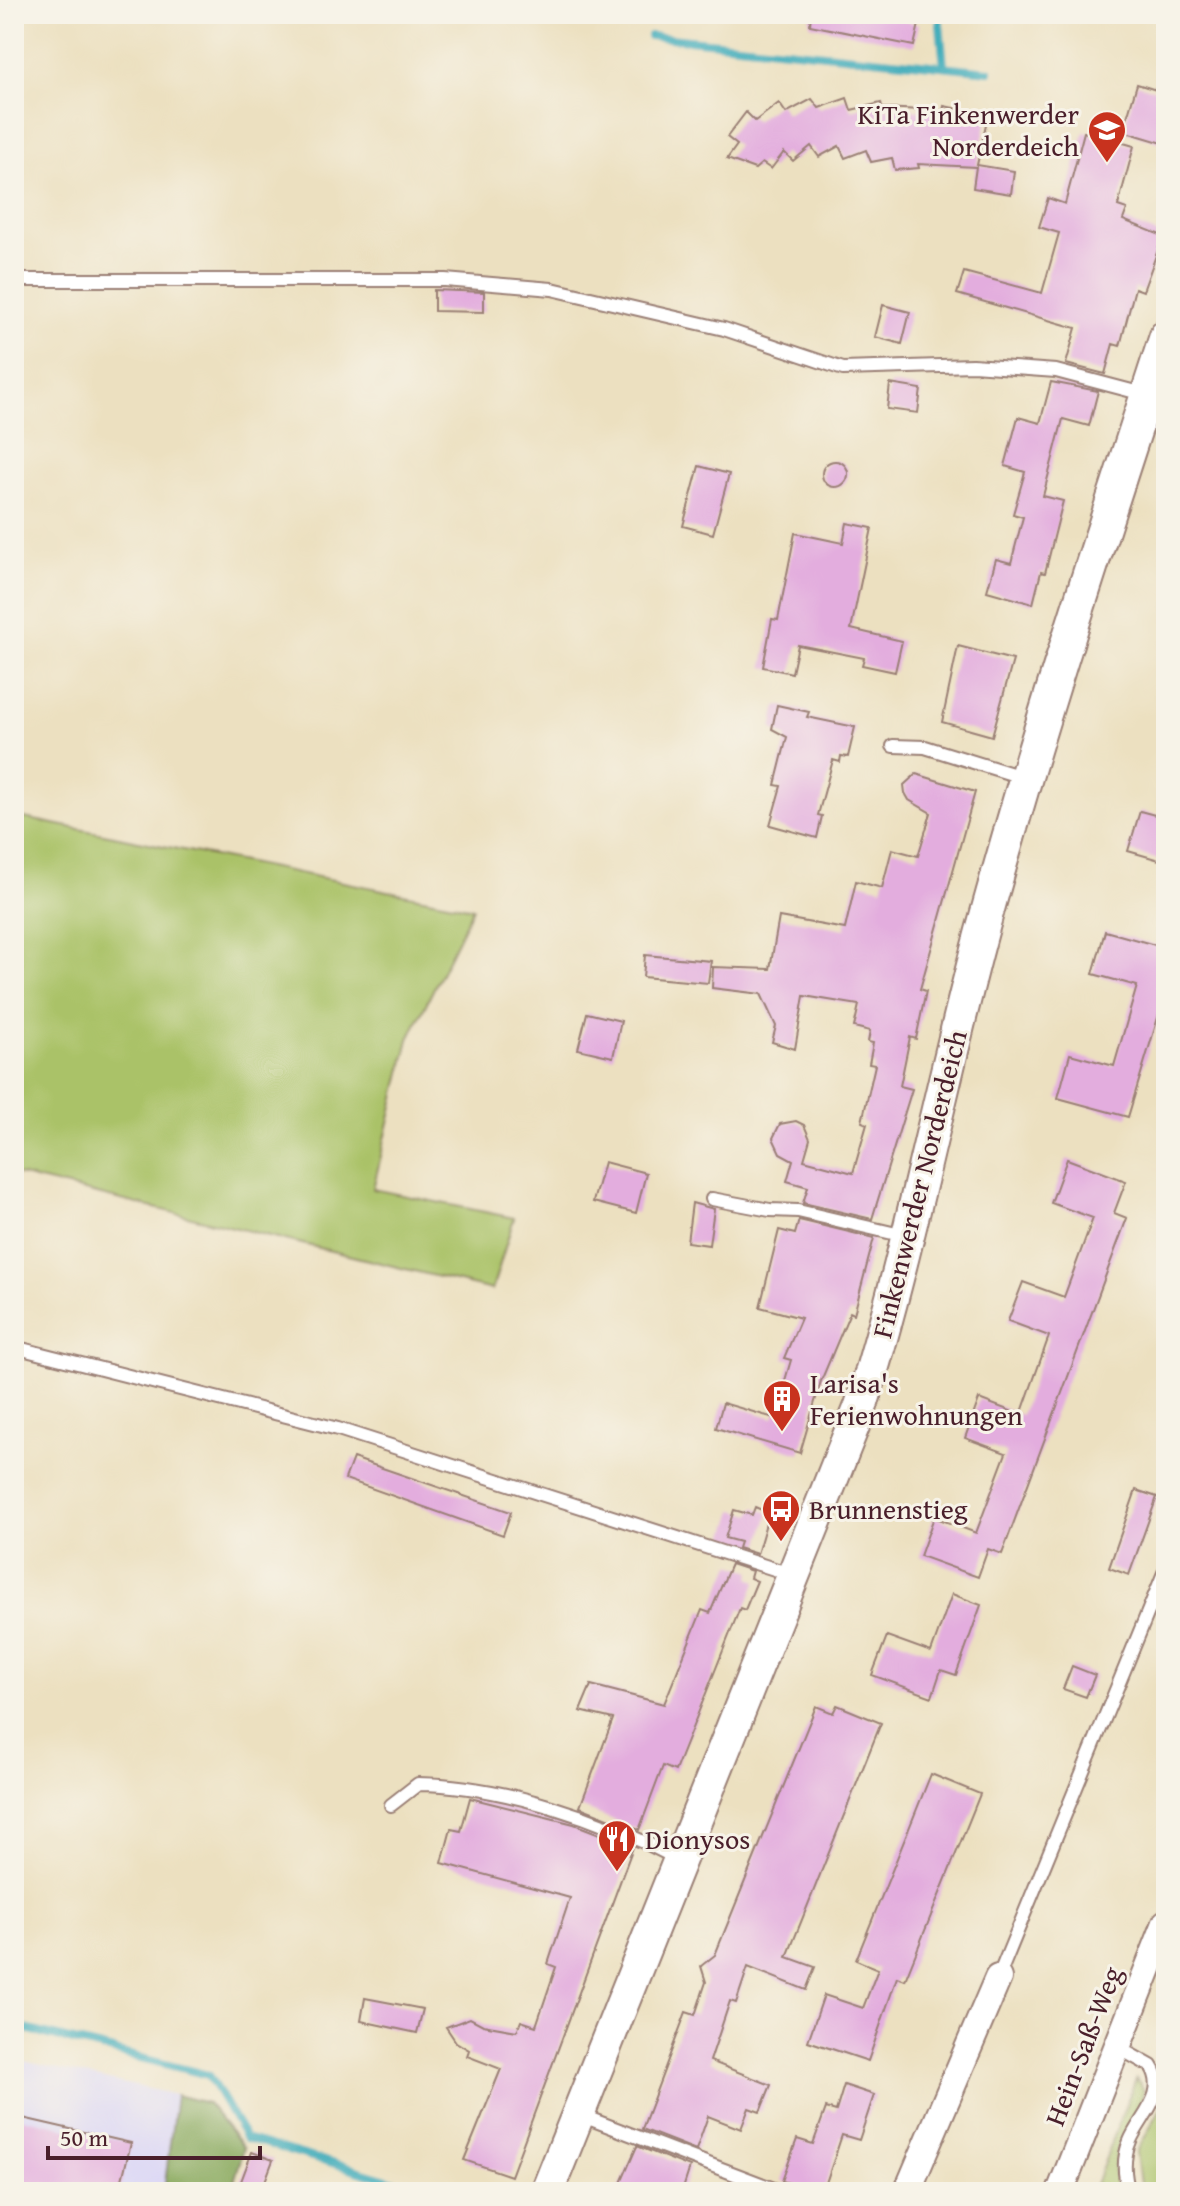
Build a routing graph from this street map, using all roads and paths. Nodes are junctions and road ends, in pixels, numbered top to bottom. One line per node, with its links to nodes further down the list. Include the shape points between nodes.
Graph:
1 (14, 280): 3 (lane, via 445,280 552,289 724,329 843,369 973,365 1056,371)
2 (1166, 336): 3 (street, Finkenwerder Norderdeich)
3 (1147, 395): 5 (street, Finkenwerder Norderdeich)
4 (893, 746): 5 (lane, via 925,747)
5 (1025, 778): 7 (street, Finkenwerder Norderdeich, via 947,1066)
6 (712, 1199): 7 (lane, via 808,1213)
7 (908, 1237): 10 (street, Finkenwerder Norderdeich, via 861,1406)
8 (14, 1347): 10 (lane, via 338,1429)
9 (1166, 1568): 14 (lane)
10 (793, 1575): 12 (street, Finkenwerder Norderdeich)
11 (391, 1805): 12 (lane, via 418,1784 469,1787 640,1838)
12 (678, 1859): 16 (street, Finkenwerder Norderdeich)
13 (1166, 1923): 15 (street, Hein-Saß-Weg)
14 (998, 1978): 19 (street)
15 (1117, 2047): 20 (street, Hein-Saß-Weg); 21 (lane, via 1151,2066 1158,2085 1127,2149)
16 (578, 2114): 17 (street, Finkenwerder Norderdeich); 18 (lane)
17 (547, 2192)
18 (782, 2192)
19 (907, 2192)
20 (1060, 2192)
21 (1129, 2192)

